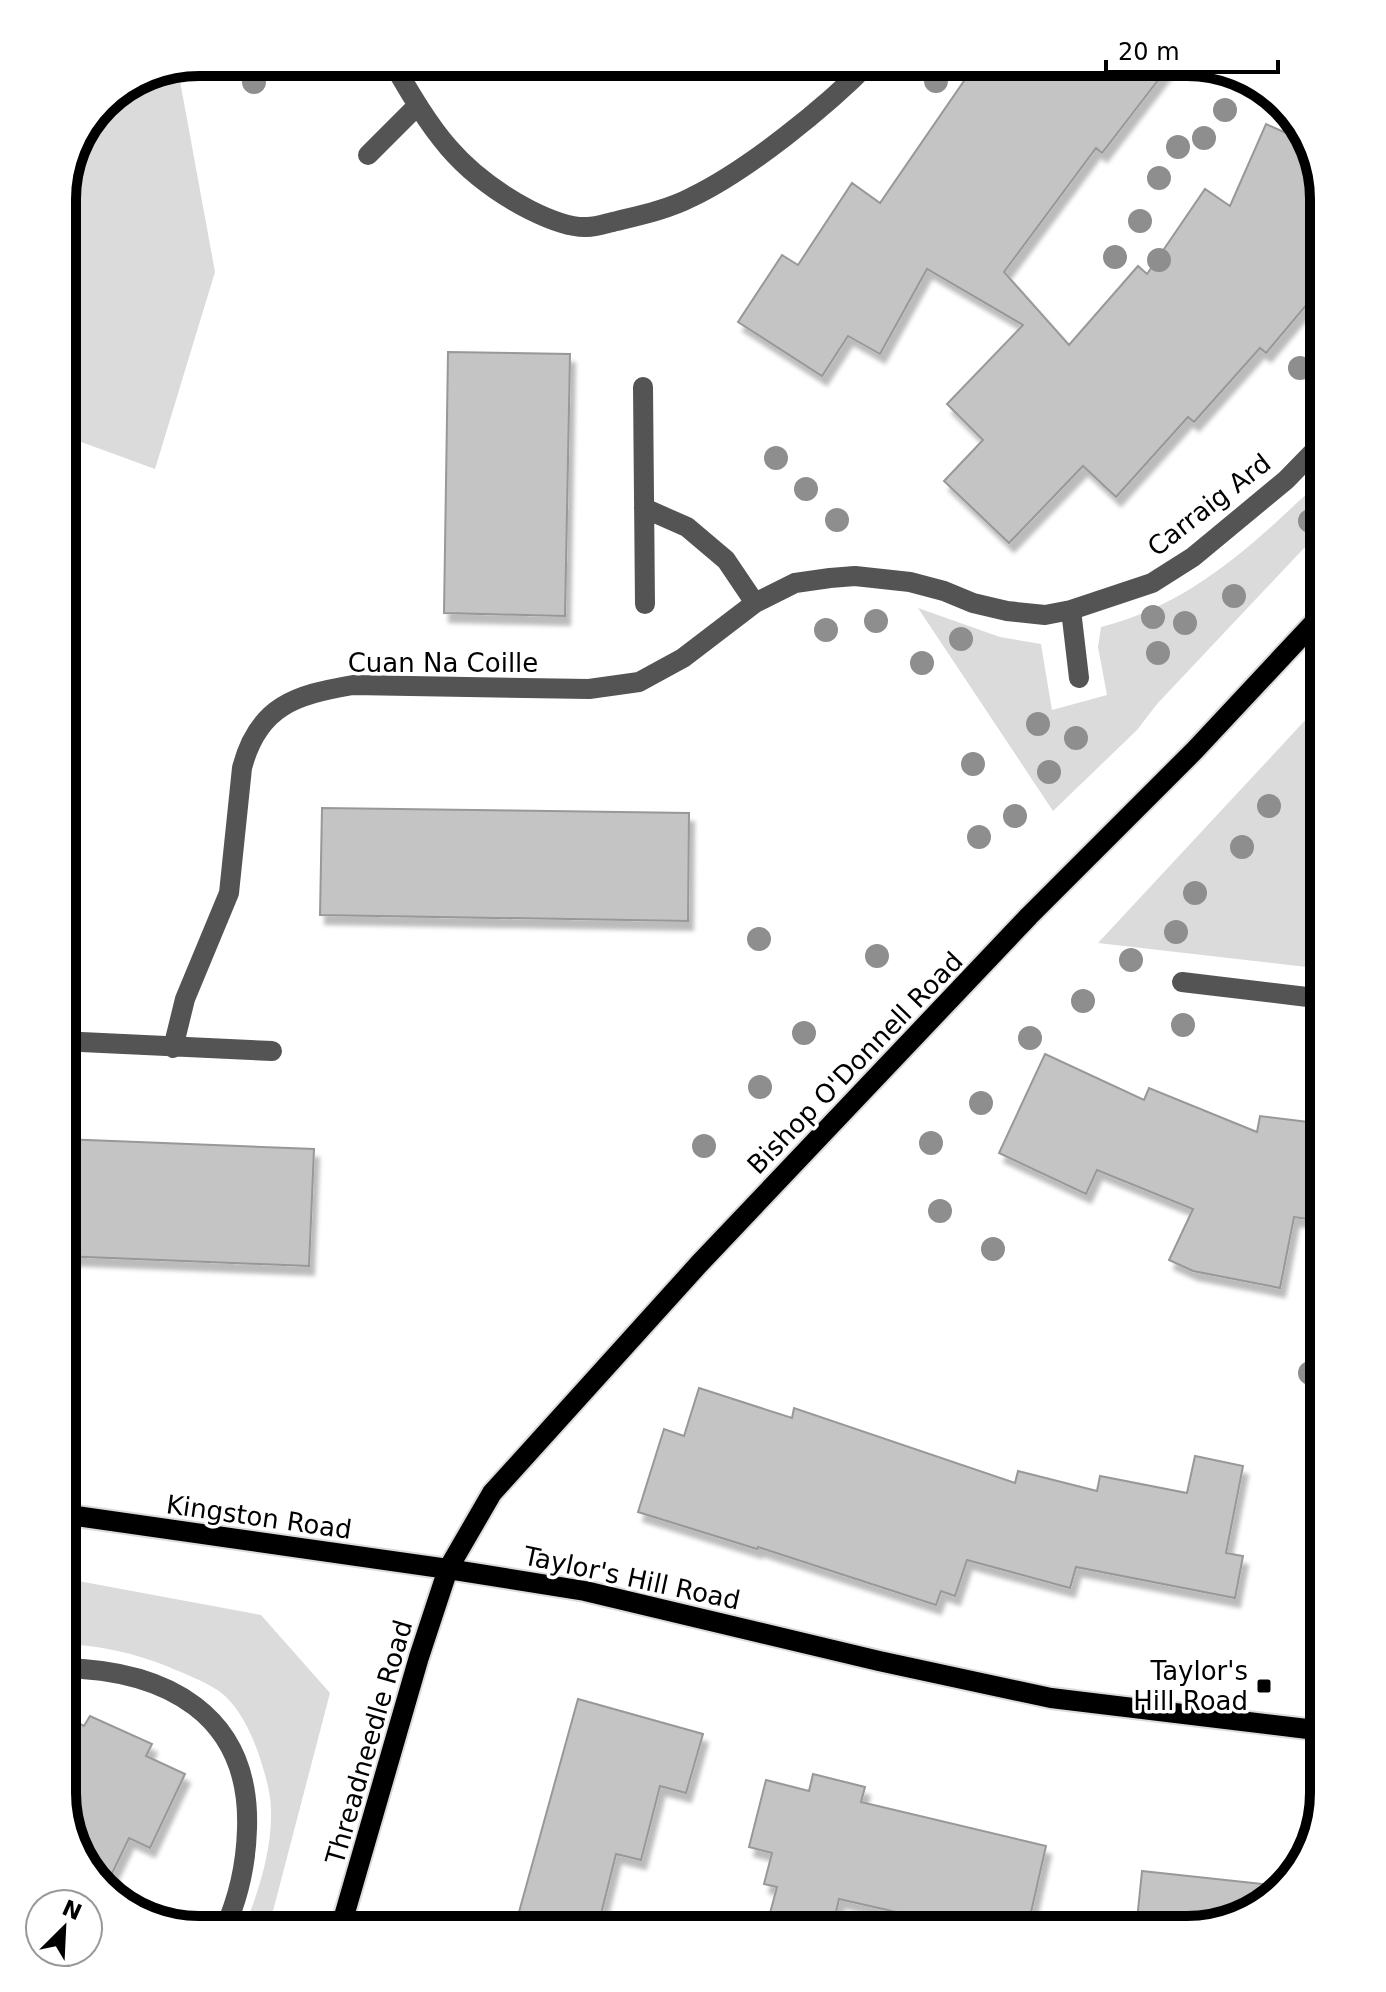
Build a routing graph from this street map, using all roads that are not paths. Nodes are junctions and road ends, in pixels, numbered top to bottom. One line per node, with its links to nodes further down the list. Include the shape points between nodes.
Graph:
1 (400, 76): 3 (street)
2 (854, 76): 3 (street, via 812,113 692,197 586,227 543,217 486,185 443,142)
3 (418, 105): 4 (street)
4 (368, 155)
5 (643, 387): 7 (street)
6 (1310, 455): 11 (street, Carraig Ard, via 1193,557 1152,583)
7 (644, 508): 9 (street, via 687,527 726,560); 10 (street)
8 (910, 582): 9 (street, Cuan Na Coille, via 830,578 795,583); 11 (street, Carraig Ard, via 1007,611 1045,615)
9 (755, 603): 17 (street, Cuan Na Coille, via 683,658 639,682 589,689 353,685 284,705 256,730 247,748 229,893 185,999)
10 (645, 604)
11 (1071, 610): 13 (street)
12 (1310, 627): 20 (main road, Bishop O'Donnell Road, via 699,1264 492,1493)
13 (1079, 678)
14 (1182, 982): 15 (street)
15 (1310, 997)
16 (81, 1042): 17 (street)
17 (173, 1048): 18 (street)
18 (272, 1051)
19 (76, 1516): 20 (main road, Kingston Road)
20 (448, 1569): 22 (main road, Taylor's Hill Road, via 585,1591 1051,1698); 24 (main road, Threadneedle Road)
21 (76, 1669): 23 (street, via 136,1676 163,1687 191,1703 228,1740 239,1761 247,1818 244,1869)
22 (1310, 1729)
23 (230, 1916)
24 (344, 1916)

